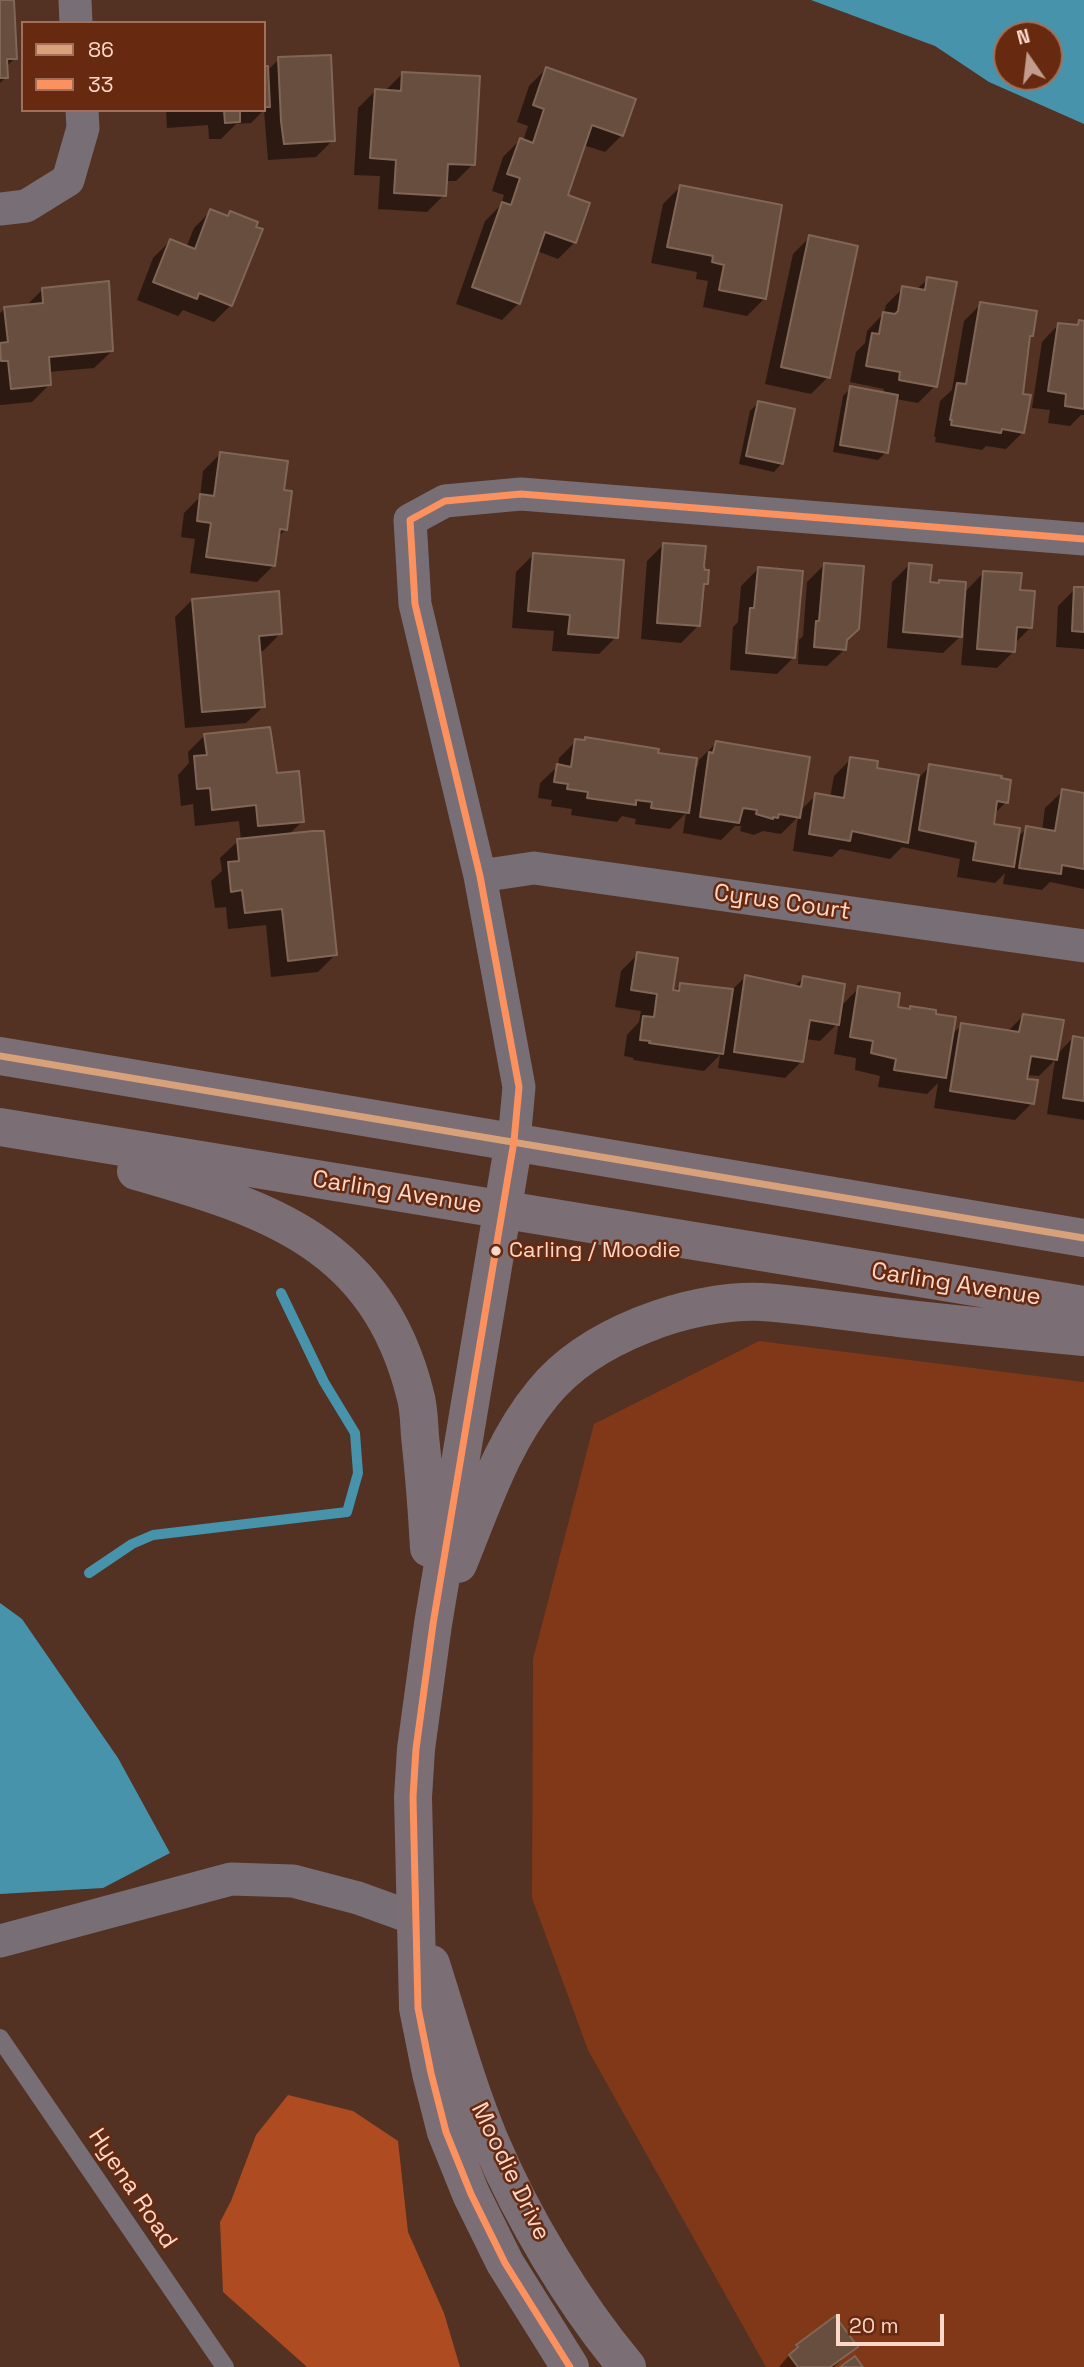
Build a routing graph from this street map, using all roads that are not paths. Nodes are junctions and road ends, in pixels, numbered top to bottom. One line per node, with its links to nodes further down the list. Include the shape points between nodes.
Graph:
1 (75, 0): 2 (street)
2 (76, 21)
3 (82, 112): 4 (street, via 83,128 68,180)
4 (13, 208)
5 (1084, 539): 6 (street, via 521,494 445,501 410,520 415,604)
6 (480, 876): 7 (street, Cyrus Court, via 534,868); 10 (street, via 519,1087)
7 (1084, 946)
8 (0, 1056): 10 (main road)
9 (0, 1130): 11 (main road, Carling Avenue); 15 (main road, via 232,1200 295,1228 355,1276 402,1350 416,1396)
10 (513, 1141): 11 (main road, Moodie Drive); 12 (main road)
11 (500, 1210): 13 (main road, Carling Avenue); 15 (main road, Moodie Drive)
12 (1084, 1238)
13 (1084, 1305)
14 (1084, 1337): 15 (main road, via 760,1302 685,1311 641,1326 568,1366 515,1433)
15 (433, 1624): 16 (main road, Moodie Drive, via 415,1749)
16 (416, 1919): 17 (street, via 293,1881 231,1879); 20 (main road, Moodie Drive, via 418,2008 446,2132 505,2263); 21 (main road, Moodie Drive, via 490,2141 559,2271)
17 (0, 1941)
18 (0, 2038): 19 (lane, Hyena Road)
19 (225, 2367)
20 (570, 2367)
21 (627, 2367)

